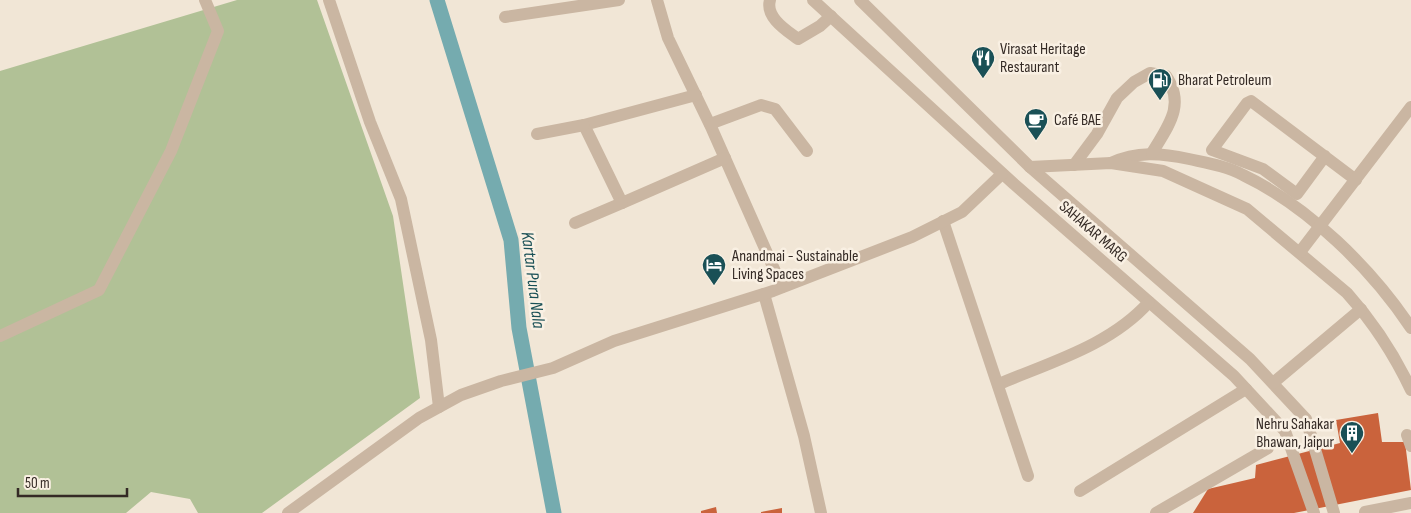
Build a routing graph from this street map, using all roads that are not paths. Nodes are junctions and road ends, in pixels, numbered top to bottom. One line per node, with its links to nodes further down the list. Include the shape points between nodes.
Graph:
1 (205, 0): 34 (street, via 218,31 171,151 99,290)
2 (329, 0): 39 (street, via 370,122 402,198 431,340)
3 (619, 0): 9 (street)
4 (657, 0): 10 (street, via 668,38)
5 (770, 0): 8 (street, via 771,14 798,39)
6 (813, 0): 8 (street, SAHAKAR MARG)
7 (860, 0): 21 (street, SAHAKAR MARG)
8 (832, 16): 22 (street, SAHAKAR MARG)
9 (505, 17)
10 (696, 95): 12 (street); 13 (street)
11 (1411, 107): 23 (street)
12 (710, 124): 15 (street, via 761,104 775,109); 18 (street)
13 (584, 125): 14 (street); 24 (street)
14 (536, 134)
15 (807, 151)
16 (1152, 153): 19 (street, via 1124,157); 20 (street, via 1171,122 1176,103 1175,88 1166,76 1150,73 1117,98 1097,134); 27 (street, via 1218,165 1242,174 1281,196)
17 (1325, 156): 17 (street, via 1251,101 1212,150 1263,169 1297,194); 23 (street)
18 (725, 158): 24 (street); 29 (street)
19 (1111, 163): 20 (street); 28 (street, via 1164,171 1248,209)
20 (1074, 165): 21 (street)
21 (1030, 167): 35 (street, SAHAKAR MARG, via 1250,359)
22 (1002, 174): 25 (street, via 962,212); 31 (street, SAHAKAR MARG)
23 (1356, 180): 27 (street)
24 (622, 203): 26 (street)
25 (943, 221): 29 (street, via 912,237); 36 (street)
26 (575, 223)
27 (1320, 228): 28 (street); 33 (street, via 1358,263)
28 (1300, 252): 32 (street)
29 (782, 287): 30 (street)
30 (764, 294): 39 (street, via 614,341 553,368 501,381 461,395); 46 (street, via 804,436)
31 (1149, 302): 36 (street, via 1133,321 1085,348); 37 (street, SAHAKAR MARG)
32 (1361, 309): 35 (street); 38 (street)
33 (1411, 328)
34 (0, 336)
35 (1273, 383): 49 (street, SAHAKAR MARG, via 1306,418)
36 (999, 384): 41 (street)
37 (1246, 389): 42 (street); 48 (street, SAHAKAR MARG, via 1285,431)
38 (1411, 390)
39 (439, 407): 45 (street)
40 (1268, 448): 47 (street)
41 (1028, 476)
42 (1080, 491)
43 (1411, 502): 44 (street)
44 (1365, 512)
45 (288, 513)
46 (821, 513)
47 (1156, 513)
48 (1314, 513)
49 (1334, 513)

